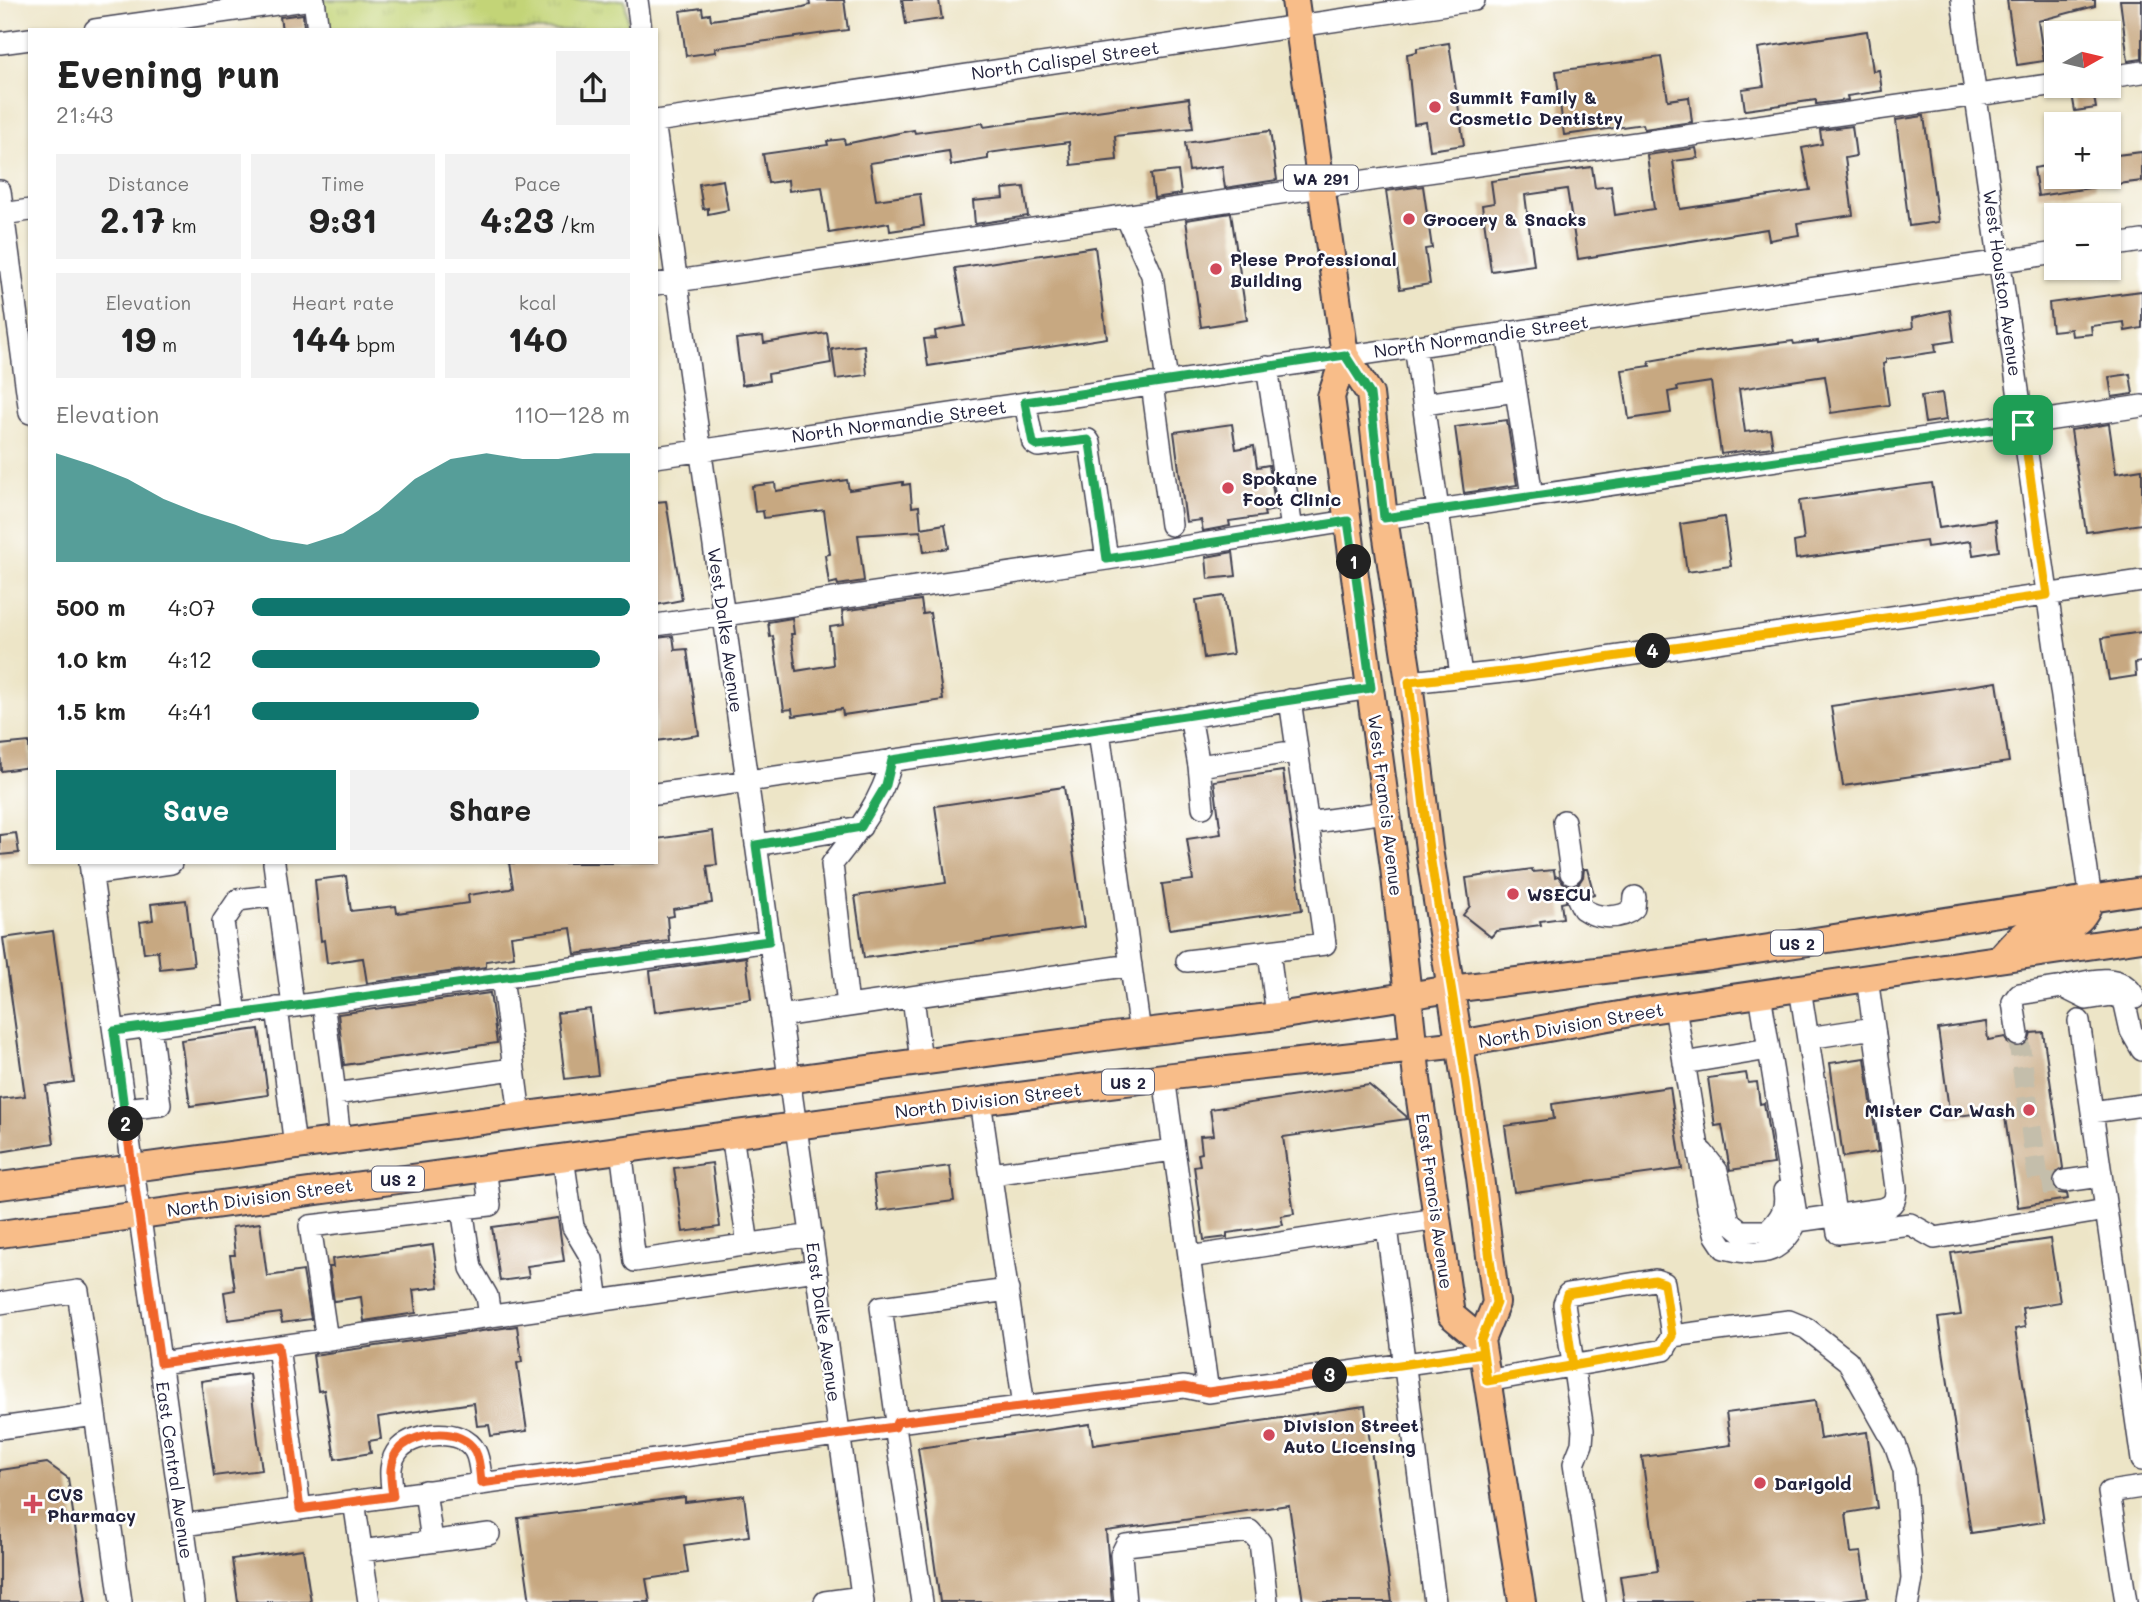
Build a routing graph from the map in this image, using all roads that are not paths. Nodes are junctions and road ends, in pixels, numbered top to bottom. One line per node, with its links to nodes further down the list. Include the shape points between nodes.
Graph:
1 (305, 0): 7 (street)
2 (314, 0): 8 (street)
3 (637, 0): 9 (street)
4 (1474, 0): 6 (street, North Calispel Street)
5 (1962, 0): 15 (street, West Houston Avenue)
6 (1297, 13): 16 (street, North Calispel Street); 18 (main road, West Francis Avenue / WA 291)
7 (109, 28)
8 (318, 28)
9 (641, 28)
10 (28, 39): 11 (street)
11 (0, 43)
12 (2142, 72): 13 (street)
13 (2121, 75)
14 (2044, 86): 15 (street)
15 (1976, 96): 18 (street); 26 (street, West Houston Avenue)
16 (658, 121)
17 (658, 165): 27 (street, West Dalke Avenue)
18 (1322, 187): 22 (street); 30 (main road, West Francis Avenue / WA 291)
19 (0, 191): 21 (street)
20 (28, 210): 21 (street)
21 (3, 214): 32 (street)
22 (1126, 216): 27 (street); 33 (street, via 1152,275)
23 (2142, 241): 24 (street)
24 (2121, 244)
25 (2044, 255): 26 (street, North Normandie Street)
26 (2000, 262): 28 (street, North Normandie Street); 38 (street, West Houston Avenue)
27 (666, 283): 39 (street, West Dalke Avenue)
28 (1507, 332): 29 (street, North Normandie Street); 34 (street)
29 (1415, 345): 30 (street, North Normandie Street); 36 (street)
30 (1345, 355): 31 (street, North Normandie Street); 43 (main road, West Francis Avenue / WA 291, via 1370,394); 44 (main road, West Francis Avenue / WA 291, via 1331,397)
31 (1267, 367): 33 (street, North Normandie Street); 46 (street)
32 (27, 376)
33 (1160, 383): 35 (street, North Normandie Street); 45 (street)
34 (1516, 391): 36 (street); 41 (street)
35 (1025, 402): 39 (street, North Normandie Street); 47 (street, via 1033,443 1090,443)
36 (1424, 404): 42 (street)
37 (2142, 406): 38 (street)
38 (2023, 425): 41 (street); 49 (street, West Houston Avenue)
39 (700, 450): 40 (street, North Normandie Street); 50 (street, West Dalke Avenue)
40 (658, 457)
41 (1532, 496): 42 (street)
42 (1438, 510): 43 (street); 52 (street)
43 (1384, 518): 53 (main road, West Francis Avenue / WA 291)
44 (1348, 521): 46 (street); 54 (main road, West Francis Avenue / WA 291)
45 (1171, 525)
46 (1292, 529): 47 (street)
47 (1107, 559): 50 (street)
48 (2142, 582): 49 (street)
49 (2047, 595): 52 (street); 77 (street, West Houston Avenue)
50 (724, 615): 51 (street); 61 (street, West Dalke Avenue)
51 (658, 625)
52 (1461, 675): 53 (street)
53 (1409, 682): 87 (main road, West Francis Avenue / WA 291)
54 (1371, 688): 55 (street); 64 (main road, West Francis Avenue / WA 291)
55 (1290, 700): 56 (street); 58 (street)
56 (1190, 716): 57 (street); 60 (street)
57 (1099, 730): 59 (street); 83 (street)
58 (1297, 751): 60 (street); 66 (street)
59 (892, 760): 61 (street); 67 (street, via 886,785)
60 (1199, 766): 63 (street)
61 (747, 781): 62 (street); 68 (street, West Dalke Avenue)
62 (658, 794)
63 (1203, 807)
64 (1386, 812): 66 (street); 89 (main road, West Francis Avenue / WA 291)
65 (1564, 821): 72 (street)
66 (1307, 823): 80 (street, via 1325,944)
67 (861, 827): 68 (street); 92 (street, via 832,864)
68 (756, 845): 79 (street, West Dalke Avenue)
69 (155, 864): 71 (street)
70 (274, 864): 74 (street)
71 (91, 868): 101 (street, East Central Avenue)
72 (1572, 873)
73 (2142, 891): 77 (main road, US 2)
74 (278, 895): 93 (street); 95 (street, via 238,900 223,922)
75 (1635, 897): 76 (street, via 1628,913 1601,917 1583,909)
76 (1578, 898)
77 (2091, 899): 81 (main road, via 2080,920 2026,933); 87 (main road, US 2, via 1710,957)
78 (2142, 938): 81 (main road, North Division Street / US 2)
79 (769, 941): 84 (street); 96 (street, West Dalke Avenue)
80 (1269, 951): 82 (street); 97 (street)
81 (2000, 958): 85 (main road, North Division Street / US 2)
82 (1187, 961)
83 (1131, 965): 90 (street); 102 (street)
84 (502, 977): 91 (street); 113 (street)
85 (1867, 978): 86 (main road, North Division Street / US 2); 100 (street)
86 (1800, 988): 88 (main road, North Division Street / US 2); 104 (street)
87 (1451, 989): 89 (main road, US 2); 105 (main road, West Francis Avenue / WA 291)
88 (1760, 994): 94 (main road, North Division Street / US 2); 108 (street)
89 (1409, 996): 97 (main road, US 2); 106 (main road, West Francis Avenue / WA 291)
90 (913, 997): 92 (street); 111 (street)
91 (323, 1002): 93 (street); 116 (street)
92 (848, 1006): 96 (street)
93 (285, 1007): 95 (street); 126 (street)
94 (1675, 1007): 105 (main road, North Division Street / US 2); 112 (street)
95 (236, 1014): 99 (street)
96 (780, 1016): 115 (street, West Dalke Avenue)
97 (1277, 1016): 102 (main road, US 2)
98 (2079, 1021): 121 (street)
99 (150, 1027): 101 (street); 109 (street)
100 (1874, 1028): 104 (street); 143 (street, via 1896,1200 1882,1209)
101 (114, 1031): 110 (street, East Central Avenue)
102 (1140, 1033): 111 (main road, US 2)
103 (2018, 1035): 107 (street, via 2013,1002 2019,994 2063,987 2087,999 2112,995 2121,999 2130,1031)
104 (1808, 1038): 143 (street)
105 (1460, 1044): 106 (main road, North Division Street / US 2); 160 (main road, via 1496,1303)
106 (1415, 1048): 114 (main road, North Division Street / US 2); 144 (main road, East Francis Avenue)
107 (2142, 1048)
108 (1769, 1049): 112 (street); 118 (street)
109 (154, 1055): 110 (street); 120 (street, via 160,1105)
110 (118, 1059): 120 (street, East Central Avenue)
111 (921, 1061): 115 (main road, US 2)
112 (1684, 1063): 127 (street)
113 (513, 1069): 116 (street); 122 (street)
114 (1164, 1077): 117 (main road, North Division Street / US 2); 129 (street)
115 (789, 1079): 122 (main road, US 2); 123 (street, West Dalke Avenue)
116 (335, 1094): 125 (street)
117 (980, 1101): 123 (main road, North Division Street / US 2); 133 (street)
118 (1778, 1101): 127 (street, via 1776,1132 1786,1200 1782,1217 1768,1231 1741,1231 1729,1221 1717,1171); 145 (street)
119 (2142, 1105): 121 (street)
120 (124, 1109): 132 (street, East Central Avenue)
121 (2092, 1112): 134 (street)
122 (520, 1115): 125 (main road, US 2)
123 (796, 1125): 124 (main road, North Division Street / US 2); 149 (street, East Dalke Avenue)
124 (732, 1134): 128 (main road, North Division Street / US 2); 150 (street)
125 (340, 1140): 126 (main road, US 2)
126 (295, 1146): 132 (main road, US 2)
127 (1698, 1146): 145 (street, via 1708,1208 1724,1248 1770,1252 1789,1239)
128 (621, 1149): 130 (main road, North Division Street / US 2); 150 (street, via 635,1261)
129 (1174, 1150): 133 (street); 151 (street)
130 (563, 1157): 131 (main road, North Division Street / US 2); 154 (street, via 573,1227 592,1259)
131 (485, 1167): 135 (main road, North Division Street / US 2); 139 (street, via 490,1205)
132 (133, 1168): 137 (main road, US 2); 141 (street, East Central Avenue)
133 (991, 1174): 153 (street)
134 (2101, 1176): 136 (street); 140 (street)
135 (400, 1179): 138 (main road, North Division Street / US 2); 142 (street)
136 (2065, 1181)
137 (0, 1186)
138 (305, 1191): 141 (main road, North Division Street / US 2); 146 (street)
139 (462, 1208): 142 (street); 156 (street, via 471,1268 487,1296)
140 (2106, 1210): 143 (street, via 1935,1238 1910,1224 1838,1233); 171 (street)
141 (139, 1214): 148 (main road, North Division Street / US 2); 161 (street, East Central Avenue)
142 (404, 1214): 146 (street)
143 (1836, 1217): 145 (street)
144 (1437, 1219): 147 (street); 160 (main road, East Francis Avenue, via 1451,1315)
145 (1797, 1222)
146 (310, 1226): 158 (street)
147 (1387, 1227): 151 (street); 162 (street)
148 (0, 1234)
149 (811, 1235): 150 (street); 152 (street, East Dalke Avenue)
150 (748, 1245)
151 (1189, 1257): 165 (street)
152 (817, 1270): 154 (street); 170 (street, East Dalke Avenue)
153 (1008, 1290): 166 (street); 168 (street, via 881,1307)
154 (598, 1301): 156 (street)
155 (0, 1303): 167 (street, via 78,1291)
156 (490, 1317): 158 (street)
157 (1672, 1336): 163 (street, via 1664,1350); 163 (street, via 1664,1283 1655,1280 1567,1294 1564,1304); 193 (street, via 1789,1321 1806,1328 1848,1361 1905,1470 1912,1579)
158 (327, 1340): 159 (street)
159 (278, 1346): 161 (street); 177 (street)
160 (1482, 1346): 162 (street); 164 (main road)
161 (160, 1363): 178 (street, East Central Avenue)
162 (1406, 1364): 165 (street); 190 (street)
163 (1573, 1366): 164 (street); 192 (street, via 1583,1437 1574,1464)
164 (1487, 1381): 191 (main road)
165 (1208, 1392): 166 (street, via 1184,1387)
166 (1024, 1406): 168 (street)
167 (95, 1415): 169 (street); 183 (street)
168 (896, 1424): 170 (street); 187 (street)
169 (0, 1428)
170 (839, 1433): 172 (street); 182 (street, East Dalke Avenue)
171 (2142, 1461)
172 (481, 1483): 174 (street); 175 (street, via 475,1450 447,1435 433,1435 399,1449 390,1470)
173 (2142, 1487): 194 (street, via 2109,1492)
174 (425, 1491): 175 (street); 180 (street)
175 (393, 1496): 176 (street)
176 (354, 1502): 177 (street); 181 (street)
177 (300, 1509): 178 (street)
178 (183, 1525): 184 (street, East Central Avenue)
179 (489, 1534): 180 (street)
180 (432, 1541): 181 (street)
181 (361, 1551): 185 (street)
182 (863, 1599): 186 (street)
183 (121, 1602)
184 (194, 1602)
185 (369, 1602)
186 (825, 1602)
187 (922, 1602)
188 (1125, 1602): 189 (street, via 1121,1555 1126,1545 1250,1531 1260,1542)
189 (1267, 1602)
190 (1435, 1602)
191 (1521, 1602)
192 (1595, 1602)
193 (1908, 1602)
194 (2126, 1602)

